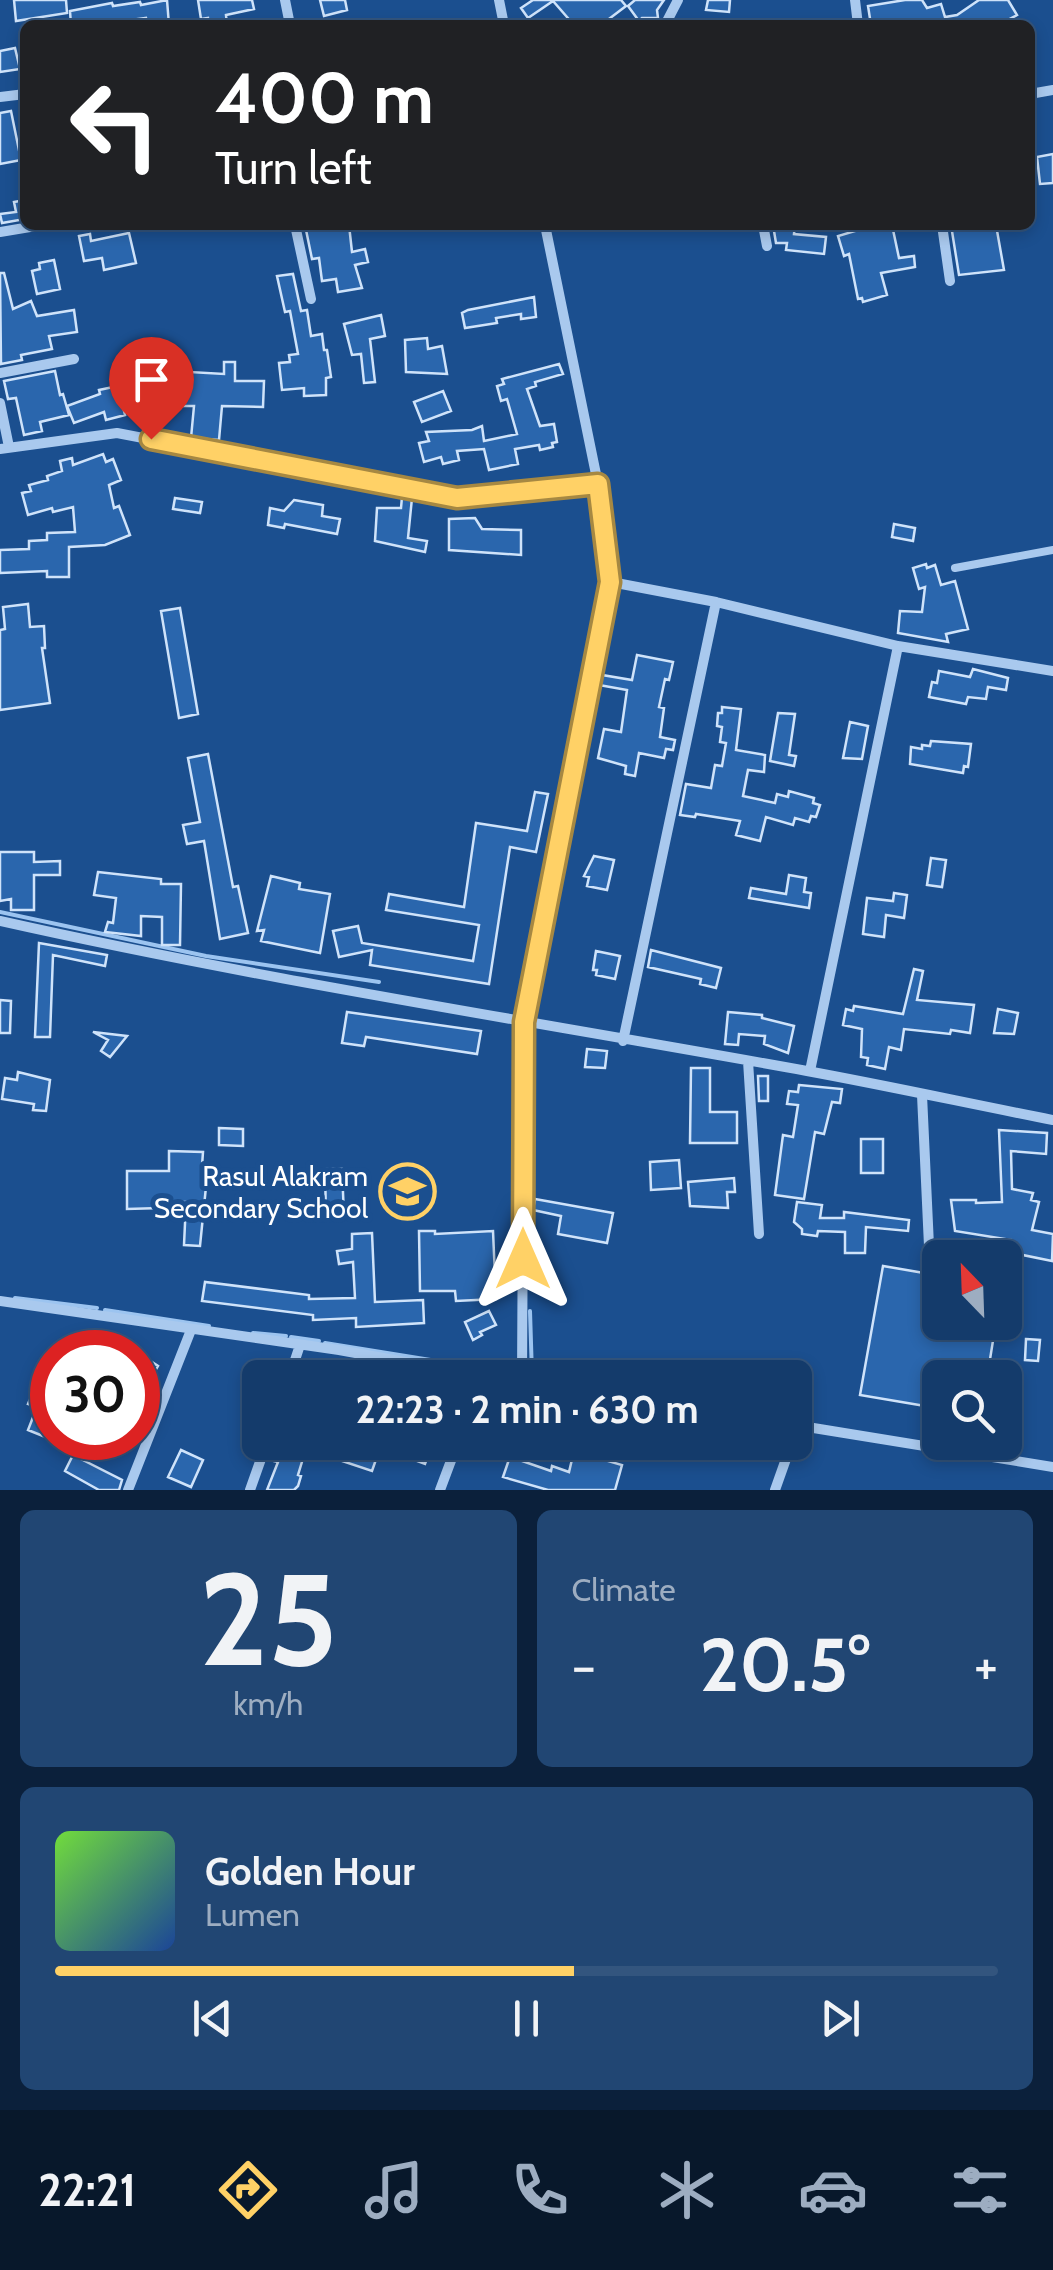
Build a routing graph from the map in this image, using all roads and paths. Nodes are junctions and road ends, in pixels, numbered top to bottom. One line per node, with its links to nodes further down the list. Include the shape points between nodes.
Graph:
1 (296, 230): 7 (street)
2 (546, 230): 12 (street)
3 (763, 230): 5 (street)
4 (943, 230): 6 (street)
5 (767, 246)
6 (950, 282)
7 (311, 299)
8 (74, 359): 9 (street)
9 (0, 372)
10 (0, 403): 11 (street)
11 (4, 448): 12 (street, via 117,433 457,498)
12 (598, 484): 15 (street)
13 (1053, 550): 14 (lane)
14 (955, 568)
15 (610, 582): 16 (street); 20 (street)
16 (716, 602): 17 (street); 21 (street)
17 (898, 646): 18 (street); 23 (street)
18 (1053, 671)
19 (0, 921): 20 (street)
20 (524, 1022): 21 (street); 33 (street)
21 (623, 1041): 22 (street)
22 (748, 1061): 23 (street); 26 (street)
23 (810, 1072): 24 (street)
24 (922, 1096): 25 (street); 27 (street)
25 (1053, 1120)
26 (759, 1234)
27 (929, 1240)
28 (0, 1301): 29 (street)
29 (191, 1330): 30 (street); 39 (street)
30 (300, 1345): 31 (street); 32 (street)
31 (295, 1360)
32 (387, 1360)
33 (522, 1360)
34 (812, 1430): 38 (street)
35 (260, 1460): 40 (street)
36 (451, 1460): 41 (street)
37 (786, 1460): 42 (street)
38 (1053, 1467)
39 (128, 1490)
40 (250, 1490)
41 (440, 1490)
42 (775, 1490)

